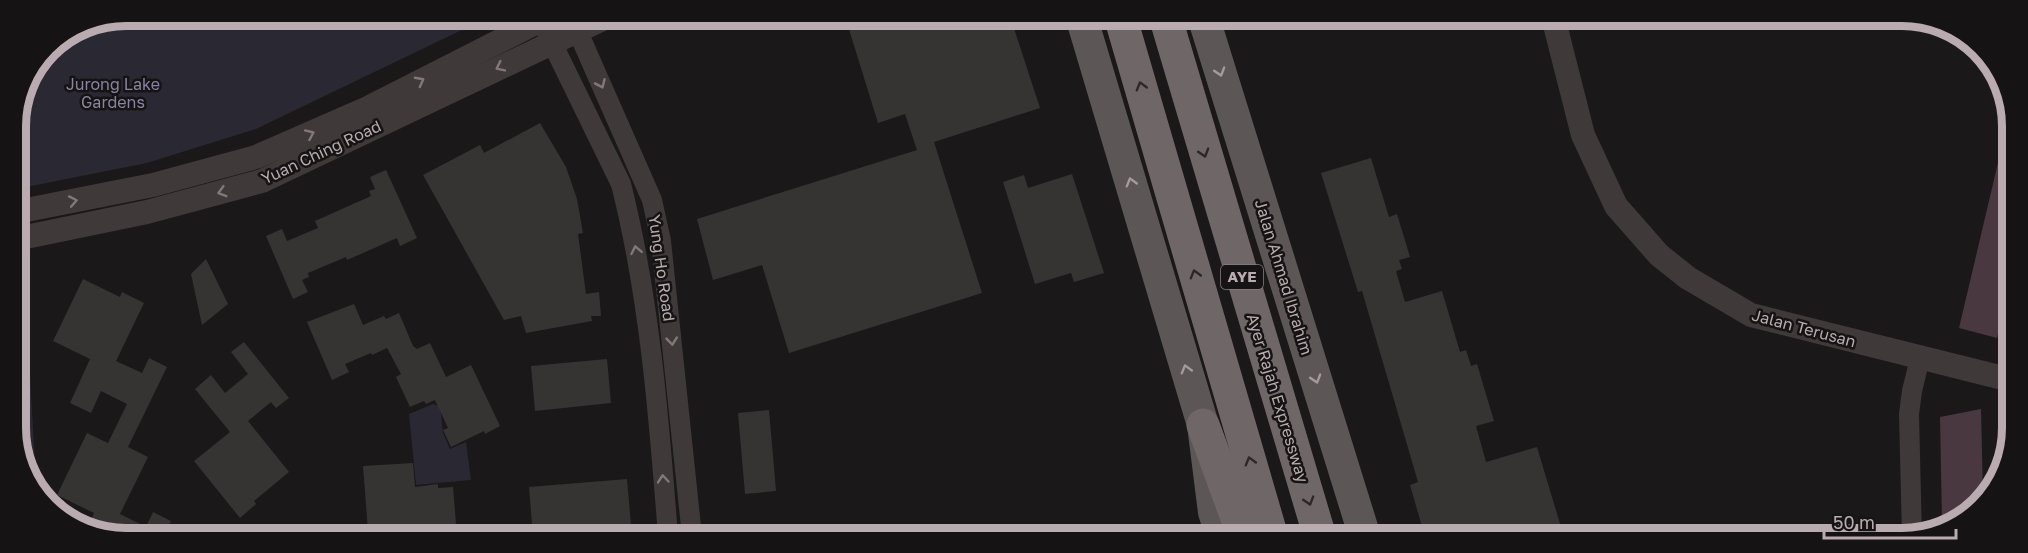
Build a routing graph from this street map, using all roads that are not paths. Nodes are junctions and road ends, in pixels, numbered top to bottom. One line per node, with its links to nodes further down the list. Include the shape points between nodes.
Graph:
1 (526, 26): 11 (street, Yuan Ching Road, one-way to 1, via 170,181 256,157 368,108)
2 (546, 26): 10 (street, Yung Ho Road)
3 (571, 26): 10 (street, Yuan Ching Road)
4 (575, 26): 23 (street, Yung Ho Road, one-way to 23, via 652,200 661,241)
5 (1084, 26): 15 (main road, one-way to 5)
6 (1123, 26): 18 (highway, AYE, one-way to 6)
7 (1168, 26): 19 (highway, Ayer Rajah Expressway / AYE, one-way to 19)
8 (1206, 26): 20 (main road, Jalan Ahmad Ibrahim, one-way to 20)
9 (1555, 26): 13 (street, Jalan Terusan, via 1583,135 1602,179 1616,206 1659,255 1688,278 1751,315)
10 (552, 42): 12 (street, Yuan Ching Road, one-way to 12, via 262,181 156,210); 22 (street, Yung Ho Road, one-way to 10, via 646,307 628,213 621,184)
11 (26, 210)
12 (26, 237)
13 (1920, 358): 14 (street, Jalan Terusan); 21 (street, via 1909,414)
14 (2002, 378)
15 (1203, 425): 16 (main road); 17 (highway)
16 (1219, 527)
17 (1240, 527)
18 (1269, 527)
19 (1317, 527)
20 (1362, 527)
21 (1912, 527)
22 (667, 528)
23 (691, 528)

